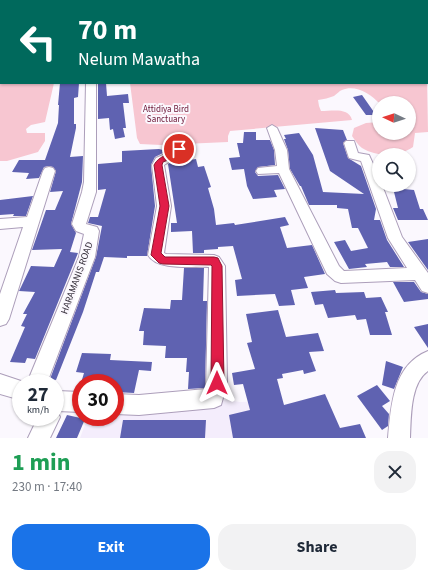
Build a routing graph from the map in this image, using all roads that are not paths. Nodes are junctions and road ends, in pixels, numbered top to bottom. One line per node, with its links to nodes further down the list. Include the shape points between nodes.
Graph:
1 (91, 84): 14 (street, HARAMANIS ROAD, via 90,182 79,224 92,231 91,240 87,257)
2 (272, 128): 5 (street, via 280,150)
3 (350, 143): 10 (street, via 353,156 367,160 395,238)
4 (180, 144): 17 (street, via 175,154 160,161 158,165 164,206 156,255 163,260 214,261 217,266 217,383 214,398)
5 (282, 169): 7 (street); 10 (street, via 333,270 341,277)
6 (49, 171): 8 (street)
7 (262, 172)
8 (33, 221): 9 (street); 11 (street)
9 (0, 224)
10 (424, 280)
11 (3, 299): 12 (street)
12 (0, 319)
13 (428, 360): 20 (street, via 417,367 406,389 401,407)
14 (41, 374)
15 (0, 384): 16 (street)
16 (12, 387)
17 (124, 404)
18 (45, 426): 19 (street)
19 (39, 438)
20 (399, 438)

